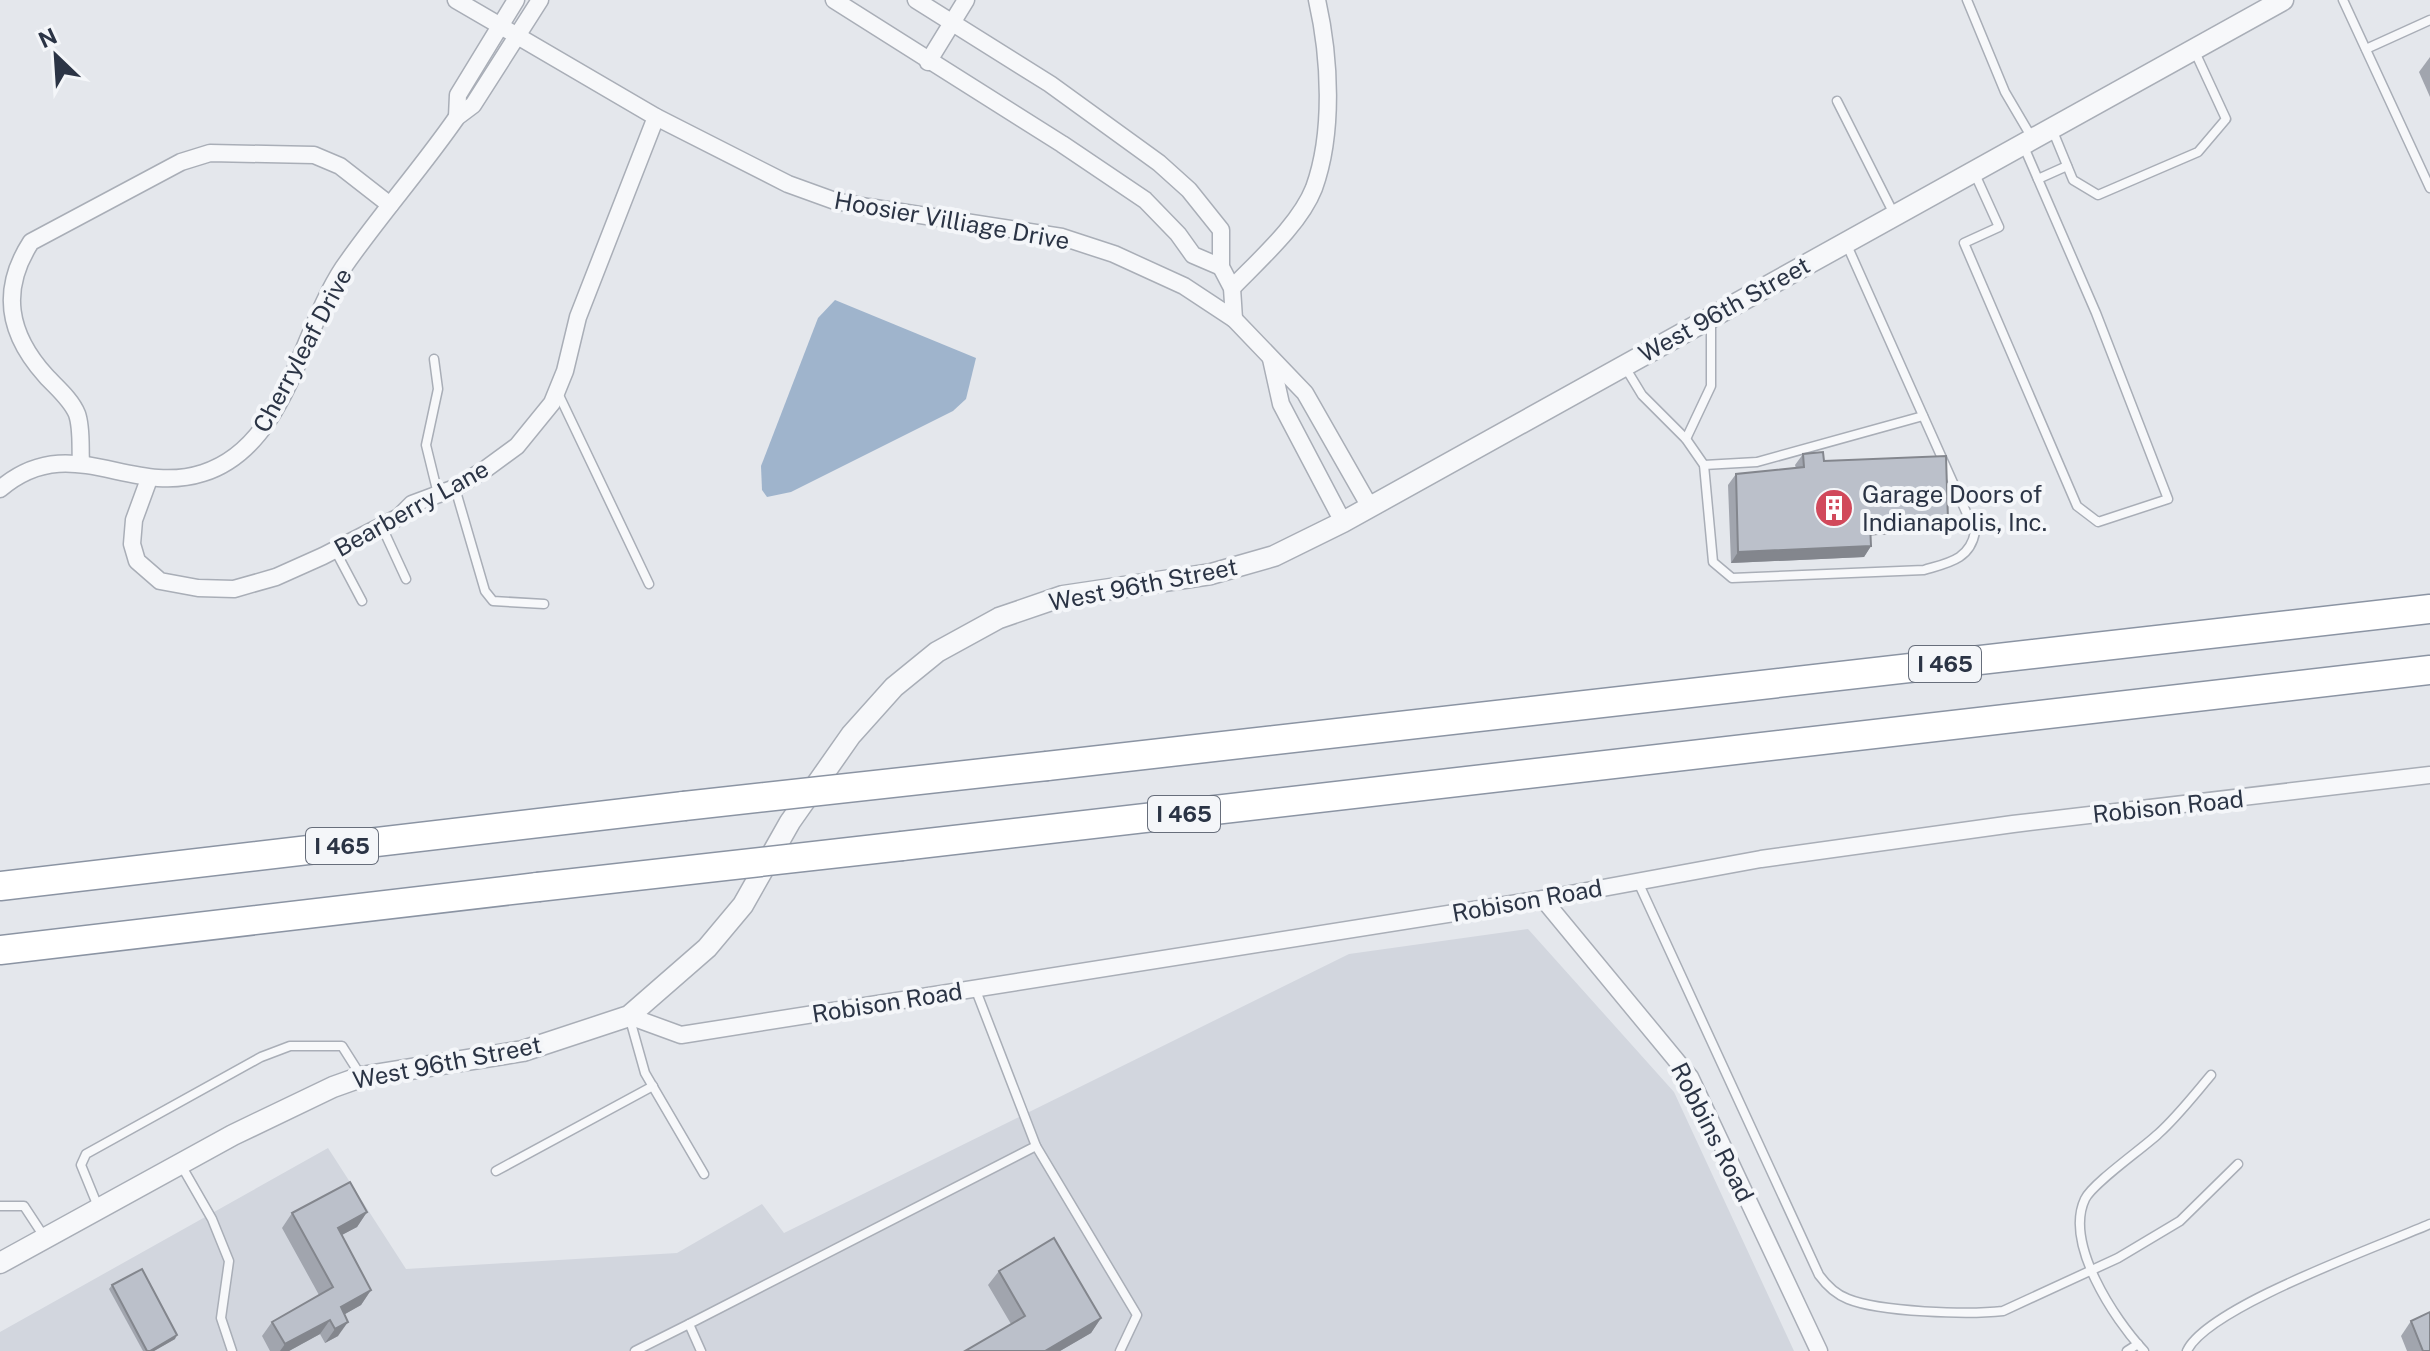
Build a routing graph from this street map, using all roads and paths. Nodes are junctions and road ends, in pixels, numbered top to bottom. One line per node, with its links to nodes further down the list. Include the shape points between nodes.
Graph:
1 (456, 0): 13 (street, Hoosier Villiage Drive)
2 (516, 0): 13 (street, Cherryleaf Drive)
3 (540, 0): 14 (street, Cherryleaf Drive)
4 (834, 0): 17 (street)
5 (916, 0): 12 (street)
6 (966, 0): 12 (street)
7 (1317, 0): 31 (street, via 1329,126 1313,190 1279,240)
8 (1967, 0): 22 (lane)
9 (2283, 0): 15 (street, West 96th Street)
10 (2343, 0): 16 (lane)
11 (2430, 20): 16 (lane)
12 (951, 23): 17 (street); 30 (street, via 1050,84 1189,190 1221,230)
13 (499, 27): 14 (street, Hoosier Villiage Drive); 19 (street, Cherryleaf Drive, via 458,95)
14 (518, 38): 19 (street, Cherryleaf Drive, via 473,105); 20 (street, Hoosier Villiage Drive)
15 (2193, 49): 21 (street, West 96th Street); 23 (lane, via 2226,119 2198,152 2098,195 2073,180)
16 (2366, 49): 26 (lane)
17 (928, 62): 30 (street, via 1145,200 1193,255)
18 (1837, 101): 28 (lane)
19 (457, 117): 27 (street, Cherryleaf Drive)
20 (656, 117): 33 (street, Hoosier Villiage Drive, via 788,184 835,201 1062,237 1114,254 1184,286); 37 (street, Bearberry Lane, via 578,317)
21 (2052, 128): 22 (street, West 96th Street); 23 (lane)
22 (2028, 141): 24 (street, West 96th Street); 25 (lane)
23 (2067, 166): 25 (lane)
24 (1973, 171): 25 (lane, via 1999,227 1964,243 2077,506 2098,522 2168,499); 28 (street, West 96th Street)
25 (2038, 179)
26 (2430, 188)
27 (390, 205): 40 (street, via 340,166 314,155 210,153 181,162 31,242 8,279 6,309 24,351 76,411); 42 (street, Cherryleaf Drive, via 333,285 259,436 233,459 207,472)
28 (1894, 215): 29 (street, West 96th Street)
29 (1845, 242): 32 (street, West 96th Street); 38 (lane)
30 (1221, 267): 31 (street)
31 (1232, 288): 33 (street)
32 (1711, 317): 36 (street, West 96th Street); 39 (lane, via 1711,386)
33 (1234, 319): 34 (street, Hoosier Villiage Drive)
34 (1271, 357): 46 (street, Hoosier Villiage Drive, via 1305,393); 47 (street, via 1281,404)
35 (434, 359): 45 (lane, via 438,389 426,445)
36 (1623, 365): 39 (lane, via 1642,395); 46 (street, West 96th Street)
37 (557, 391): 43 (street, Bearberry Lane, via 517,446); 51 (lane)
38 (1923, 416): 41 (lane, via 1757,462); 41 (lane, via 1975,532 1967,553 1924,570 1732,578 1713,562)
39 (1686, 439): 41 (lane)
40 (81, 463): 42 (street, Cherryleaf Drive); 44 (street, Cherryleaf Drive, via 44,464)
41 (1704, 465)
42 (149, 479): 49 (street, Bearberry Lane, via 134,520 132,544 137,561 160,581 234,589)
43 (455, 488): 45 (street, Bearberry Lane); 53 (lane, via 485,591 493,601)
44 (0, 489)
45 (438, 494): 48 (street, Bearberry Lane, via 412,504)
46 (1370, 507): 47 (street, West 96th Street)
47 (1343, 522): 62 (street, West 96th Street, via 1274,556 1211,574 1063,596 999,618 937,652 894,687 851,735 790,822 743,905 707,948)
48 (382, 526): 49 (street, Bearberry Lane); 50 (lane)
49 (335, 550): 52 (lane)
50 (406, 579)
51 (649, 584)
52 (362, 601)
53 (544, 604)
54 (2430, 609): 58 (highway, I 465, bridge)
55 (2430, 670): 60 (highway, I 465, bridge)
56 (2430, 775): 57 (street, Robison Road, via 1924,836)
57 (1637, 881): 59 (street, Robison Road); 76 (lane, via 1830,1289 1876,1306 1984,1313 2003,1311)
58 (0, 886)
59 (1543, 899): 61 (street, Robison Road); 83 (street, Robbins Road, via 1690,1077)
60 (0, 950)
61 (975, 988): 62 (street, Robison Road, via 681,1035); 66 (lane)
62 (629, 1016): 64 (street, West 96th Street, via 523,1051); 65 (lane)
63 (2211, 1075): 76 (lane, via 2161,1132 2086,1196 2078,1237)
64 (361, 1077): 67 (street, West 96th Street); 72 (lane, via 342,1046 290,1046 261,1057 86,1154 81,1165)
65 (653, 1086): 69 (lane); 70 (lane)
66 (1036, 1146): 77 (lane); 82 (lane, via 1137,1315)
67 (181, 1164): 72 (street, West 96th Street); 79 (lane, via 229,1261 221,1318)
68 (2238, 1164): 76 (lane, via 2180,1221)
69 (496, 1171)
70 (704, 1174)
71 (0, 1206): 74 (lane, via 24,1206)
72 (99, 1210): 74 (street, West 96th Street)
73 (2430, 1224): 85 (lane, via 2227,1313 2191,1341)
74 (46, 1238): 75 (street, West 96th Street)
75 (0, 1263)
76 (2092, 1270): 78 (lane)
77 (689, 1324): 80 (lane); 81 (lane)
78 (2141, 1348): 84 (lane)
79 (232, 1351)
80 (635, 1351)
81 (701, 1351)
82 (1120, 1351)
83 (1819, 1351)
84 (2127, 1351)
85 (2187, 1351)

